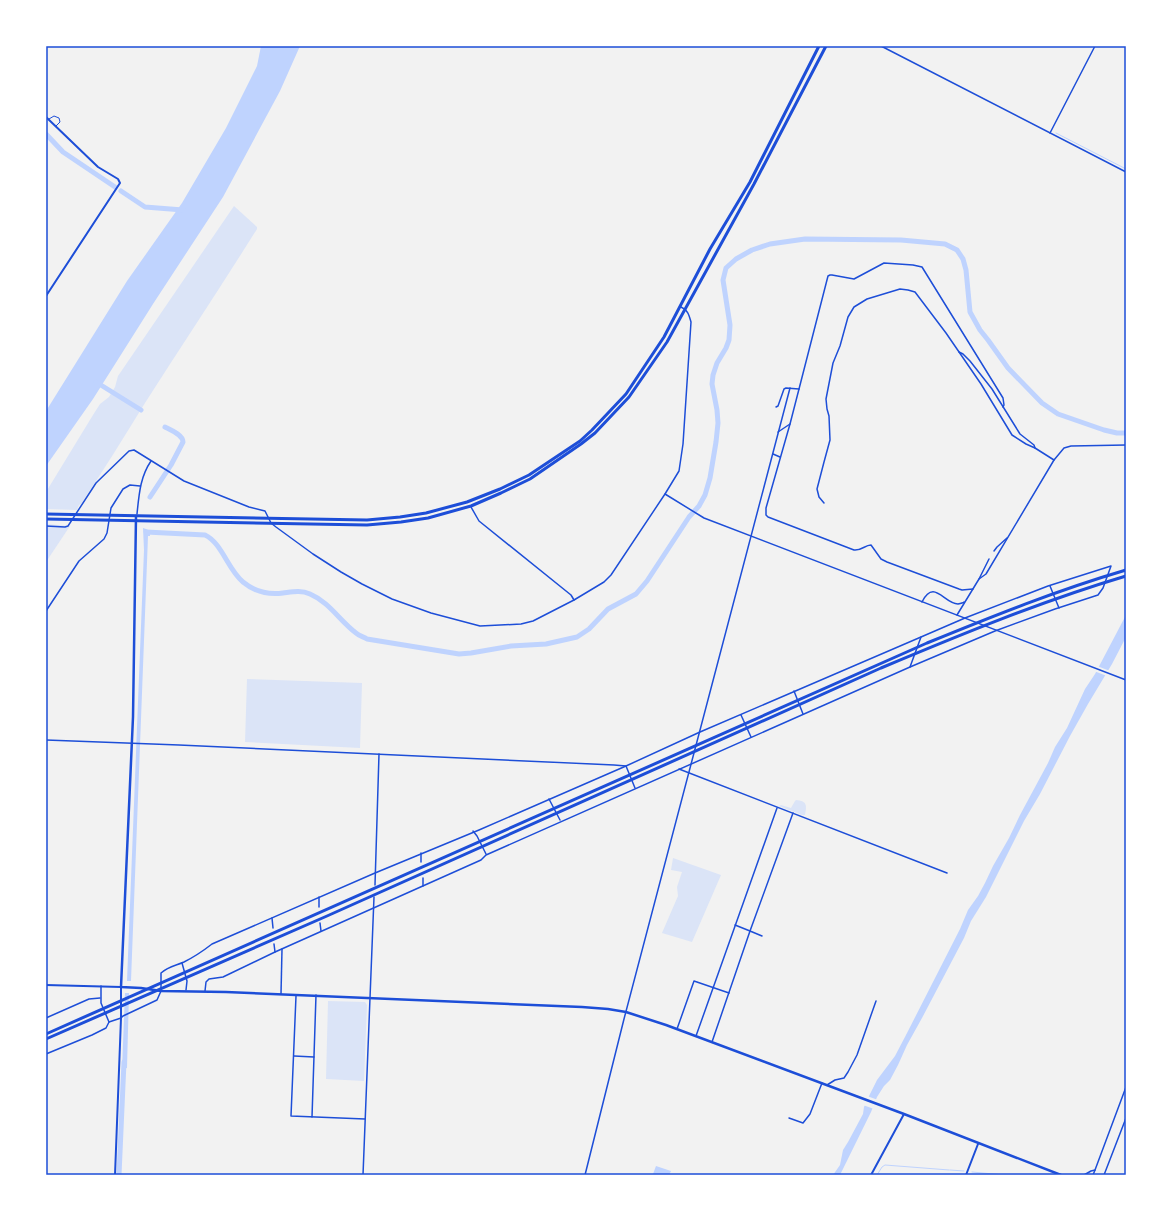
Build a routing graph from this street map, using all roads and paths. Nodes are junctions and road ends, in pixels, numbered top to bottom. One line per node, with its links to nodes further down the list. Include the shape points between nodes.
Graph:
1 (819, 46): 10 (highway, via 750,182)
2 (826, 46): 11 (highway)
3 (881, 46): 7 (street)
4 (1095, 46): 7 (street)
5 (47, 118): 6 (street); 6 (lane, via 59,118 60,122)
6 (56, 126): 9 (street, via 120,183)
7 (1050, 133): 8 (street)
8 (1126, 172)
9 (46, 296)
10 (680, 306): 11 (street); 31 (highway, via 664,337 626,394 580,441 528,475 466,502 426,513 366,520)
11 (685, 309): 26 (street, via 689,313 690,322 683,444 679,471); 28 (highway, via 668,342 629,397 591,436 530,479)
12 (958, 352): 16 (street, via 979,372); 20 (street, via 1012,435); 27 (street, via 915,292 900,289 867,299 854,307 848,316 833,363 826,400 830,440 817,489)
13 (790, 388): 14 (street); 15 (street, via 783,390); 18 (street)
14 (799, 389): 16 (street, via 830,275 854,279 884,263 913,265 922,267 927,274 1003,398); 17 (street)
15 (776, 407)
16 (1003, 407): 20 (street, via 1020,434)
17 (790, 424): 18 (street); 22 (street)
18 (778, 432): 21 (street)
19 (1126, 445): 23 (street, via 1071,446 1064,448)
20 (1035, 448): 23 (street)
21 (773, 454): 22 (street); 37 (street)
22 (780, 458): 44 (street, via 766,508 768,517 854,550 871,546 881,559 887,562 962,590)
23 (1054, 460): 36 (street)
24 (151, 461): 25 (street); 31 (street, via 184,481 265,511); 35 (street, via 137,450 129,451 96,483 68,526)
25 (140, 486): 30 (street); 49 (street, via 130,485 123,489 111,508 104,538 79,561)
26 (665, 494): 37 (street, via 699,516); 45 (street, via 611,575)
27 (824, 503)
28 (471, 506): 34 (highway, via 428,518 367,525); 45 (street, via 479,521)
29 (46, 514): 30 (highway)
30 (136, 516): 31 (highway); 33 (main road)
31 (268, 518): 34 (street)
32 (46, 519): 33 (highway)
33 (136, 521): 34 (highway); 62 (main road)
34 (271, 523): 45 (street, via 313,554 362,584 392,599 468,623 480,626 521,624)
35 (46, 526)
36 (1009, 536): 38 (street); 42 (street, via 986,574)
37 (752, 537): 46 (street); 59 (street)
38 (994, 551)
39 (989, 559): 42 (street)
40 (1126, 570): 116 (highway, via 1069,588 934,640)
41 (1126, 576): 118 (highway, via 1019,612 881,668)
42 (979, 579): 44 (street)
43 (1050, 586): 48 (street); 48 (street, via 1111,566 1098,595); 51 (street)
44 (973, 589): 47 (street)
45 (574, 600)
46 (922, 602): 47 (street, via 930,592 954,603); 50 (street)
47 (964, 602): 50 (street)
48 (1059, 608): 52 (street)
49 (46, 611)
50 (957, 615): 51 (street)
51 (965, 618): 52 (street); 53 (street)
52 (998, 631): 54 (street); 55 (street)
53 (921, 637): 54 (street); 56 (street)
54 (910, 667): 57 (street)
55 (1126, 680)
56 (794, 691): 57 (street); 58 (street)
57 (803, 714): 60 (street)
58 (741, 715): 59 (street); 60 (street)
59 (700, 732): 64 (street); 65 (street)
60 (751, 737): 64 (street)
61 (46, 740): 62 (street)
62 (133, 743): 63 (street); 99 (main road)
63 (379, 754): 65 (street); 77 (street)
64 (692, 762): 66 (street); 67 (street)
65 (626, 766): 68 (street); 69 (street)
66 (679, 769): 67 (street); 68 (street)
67 (690, 774): 70 (street); 111 (street)
68 (636, 788): 72 (street)
69 (549, 799): 72 (street); 73 (street)
70 (777, 807): 71 (street); 88 (street)
71 (793, 814): 78 (street); 90 (street)
72 (560, 821): 75 (street)
73 (473, 831): 74 (street); 75 (street)
74 (420, 854): 76 (street); 77 (street)
75 (486, 855): 81 (street, via 481,860)
76 (421, 862)
77 (375, 873): 80 (street); 82 (street)
78 (947, 873)
79 (423, 878): 81 (street)
80 (375, 885)
81 (423, 886): 85 (street)
82 (319, 897): 84 (street); 86 (street)
83 (374, 897): 85 (street)
84 (319, 907)
85 (374, 908): 91 (street); 109 (street)
86 (272, 918): 89 (street); 96 (street, via 212,944)
87 (320, 923): 91 (street)
88 (735, 925): 90 (street); 100 (street)
89 (273, 928)
90 (750, 931): 92 (street); 104 (street)
91 (321, 932): 94 (street)
92 (762, 936)
93 (274, 944): 95 (street)
94 (282, 949): 95 (street); 105 (street)
95 (275, 952): 103 (street, via 223,977 209,979)
96 (182, 963): 101 (street, via 167,967 161,973); 102 (street, via 187,981)
97 (46, 985): 98 (street)
98 (101, 986): 99 (street); 108 (street)
99 (121, 987): 101 (main road); 112 (street)
100 (713, 987): 104 (street); 115 (street, via 694,981); 117 (street)
101 (161, 991): 102 (main road); 112 (street, via 157,1000)
102 (186, 991): 103 (main road)
103 (205, 991): 105 (main road)
104 (729, 993): 119 (street)
105 (281, 994): 106 (main road)
106 (296, 994): 107 (main road); 121 (street)
107 (316, 995): 109 (main road); 122 (street)
108 (100, 998): 113 (street, via 89,999); 114 (street)
109 (370, 998): 111 (main road, via 582,1007); 130 (street)
110 (876, 1001): 124 (street, via 858,1055 844,1078)
111 (626, 1012): 115 (main road); 135 (street)
112 (122, 1017): 114 (street); 133 (street)
113 (46, 1018)
114 (110, 1022): 120 (street, via 106,1028)
115 (677, 1029): 117 (main road)
116 (46, 1034)
117 (696, 1036): 119 (main road)
118 (46, 1039)
119 (712, 1042): 123 (main road)
120 (46, 1054)
121 (294, 1056): 122 (street); 127 (street, via 291,1116)
122 (314, 1057): 127 (street)
123 (822, 1083): 124 (main road); 128 (street, via 810,1114 803,1123)
124 (827, 1085): 126 (main road)
125 (1126, 1087): 132 (street)
126 (904, 1114): 131 (main road); 136 (street)
127 (312, 1117): 130 (street)
128 (790, 1118)
129 (1126, 1118): 141 (street)
130 (365, 1119): 134 (street)
131 (978, 1144): 137 (street); 138 (main road)
132 (1095, 1170): 139 (street); 140 (street)
133 (115, 1175)
134 (363, 1175)
135 (585, 1175)
136 (871, 1175)
137 (966, 1175)
138 (1061, 1175)
139 (1084, 1175)
140 (1093, 1175)
141 (1104, 1175)

